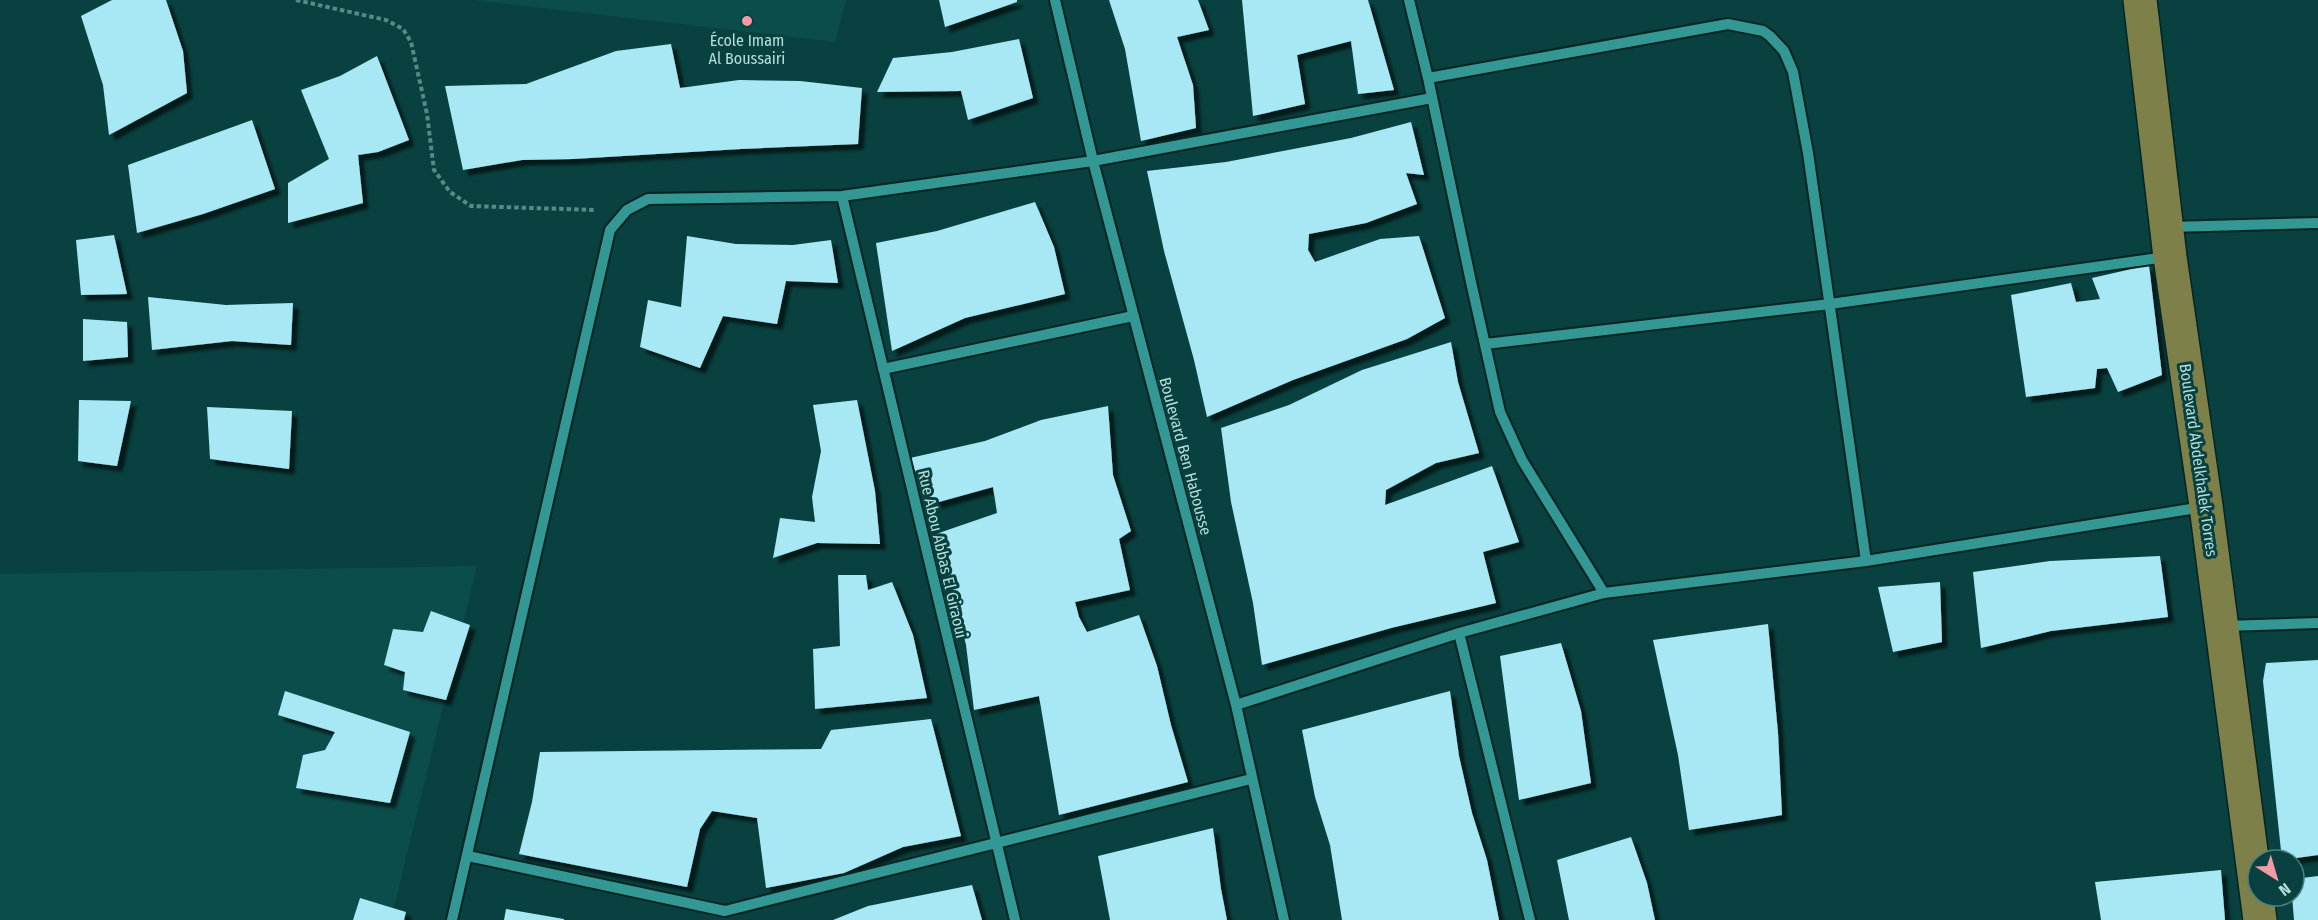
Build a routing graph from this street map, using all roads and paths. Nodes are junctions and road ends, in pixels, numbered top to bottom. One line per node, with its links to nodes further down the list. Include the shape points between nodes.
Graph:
1 (296, 0): 9 (path, via 386,20 403,29 411,42 423,93 434,170 450,192 471,206)
2 (1055, 0): 7 (street, Boulevard Ben Habousse)
3 (1409, 0): 5 (street)
4 (2140, 0): 11 (main road, Boulevard Abdelkhalek Torres)
5 (1428, 78): 6 (street); 12 (street, via 1728,24 1763,31 1784,51 1793,72)
6 (1432, 98): 7 (street); 14 (street)
7 (1093, 161): 8 (street); 13 (street, Boulevard Ben Habousse)
8 (842, 196): 9 (street, via 648,200); 15 (street, Rue Abou Abbas El Giraoui)
9 (627, 210): 25 (street, via 610,230)
10 (2318, 223): 11 (street, via 2252,223)
11 (2169, 242): 12 (street); 16 (main road, Boulevard Abdelkhalek Torres)
12 (1830, 304): 14 (street); 17 (street)
13 (1133, 316): 15 (street); 22 (street, Boulevard Ben Habousse)
14 (1485, 344): 18 (street, via 1500,412 1521,460)
15 (883, 369): 24 (street, Rue Abou Abbas El Giraoui)
16 (2206, 506): 17 (street); 20 (main road, Boulevard Abdelkhalek Torres)
17 (1866, 561): 18 (street)
18 (1604, 593): 21 (street)
19 (2318, 623): 20 (street)
20 (2221, 626): 31 (main road, Boulevard Abdelkhalek Torres)
21 (1459, 633): 22 (street); 30 (street)
22 (1236, 705): 23 (street, Boulevard Ben Habousse)
23 (1251, 779): 24 (street); 29 (street, Boulevard Ben Habousse)
24 (997, 844): 26 (street); 28 (street, Rue Abou Abbas El Giraoui)
25 (468, 856): 26 (street); 27 (street)
26 (724, 916)
27 (452, 920)
28 (1015, 920)
29 (1284, 920)
30 (1530, 920)
31 (2260, 920)

